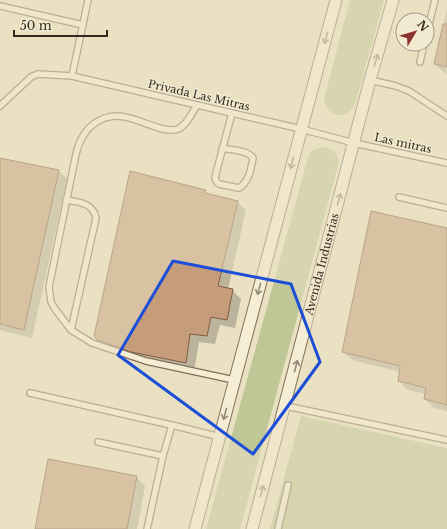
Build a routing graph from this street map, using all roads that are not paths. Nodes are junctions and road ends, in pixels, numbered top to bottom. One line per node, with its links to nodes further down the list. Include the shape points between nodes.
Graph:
1 (88, 0): 7 (lane)
2 (336, 0): 16 (street, one-way to 16)
3 (393, 0): 11 (street, Avenida Industrias, one-way to 3)
4 (435, 0): 6 (lane)
5 (0, 6): 7 (lane)
6 (432, 12)
7 (83, 25): 10 (lane)
8 (422, 52): 9 (lane)
9 (420, 62)
10 (72, 76): 12 (lane, Privada Las Mitras); 13 (lane, Privada Las Mitras, via 38,74 31,77)
11 (370, 80): 15 (lane, via 409,91); 17 (street, Avenida Industrias)
12 (197, 105): 14 (lane, Privada Las Mitras); 21 (lane, via 186,123 178,129 171,130 115,115 89,127 79,143)
13 (0, 106)
14 (232, 113): 16 (lane, Privada Las Mitras); 18 (lane)
15 (447, 116)
16 (301, 129): 17 (lane, Privada Las Mitras); 24 (street, one-way to 24)
17 (354, 143): 19 (lane, Las mitras); 26 (street, Avenida Industrias, one-way to 17)
18 (222, 148): 18 (lane, via 216,181 239,188 243,186 250,173 253,158 250,154)
19 (447, 163)
20 (399, 197): 22 (lane)
21 (66, 200): 23 (lane, via 49,295 55,309); 23 (lane, via 82,202 94,212 96,218)
22 (447, 208)
23 (71, 330): 24 (lane, via 92,342 146,361)
24 (234, 380): 28 (street, one-way to 28)
25 (30, 393): 27 (lane)
26 (286, 406): 29 (lane); 35 (street, Avenida Industrias, one-way to 26)
27 (172, 425): 28 (lane); 31 (lane)
28 (220, 437): 34 (street)
29 (447, 440)
30 (98, 442): 31 (lane)
31 (163, 456): 33 (lane)
32 (288, 485): 36 (lane)
33 (147, 529)
34 (195, 529)
35 (252, 529)
36 (278, 529)

